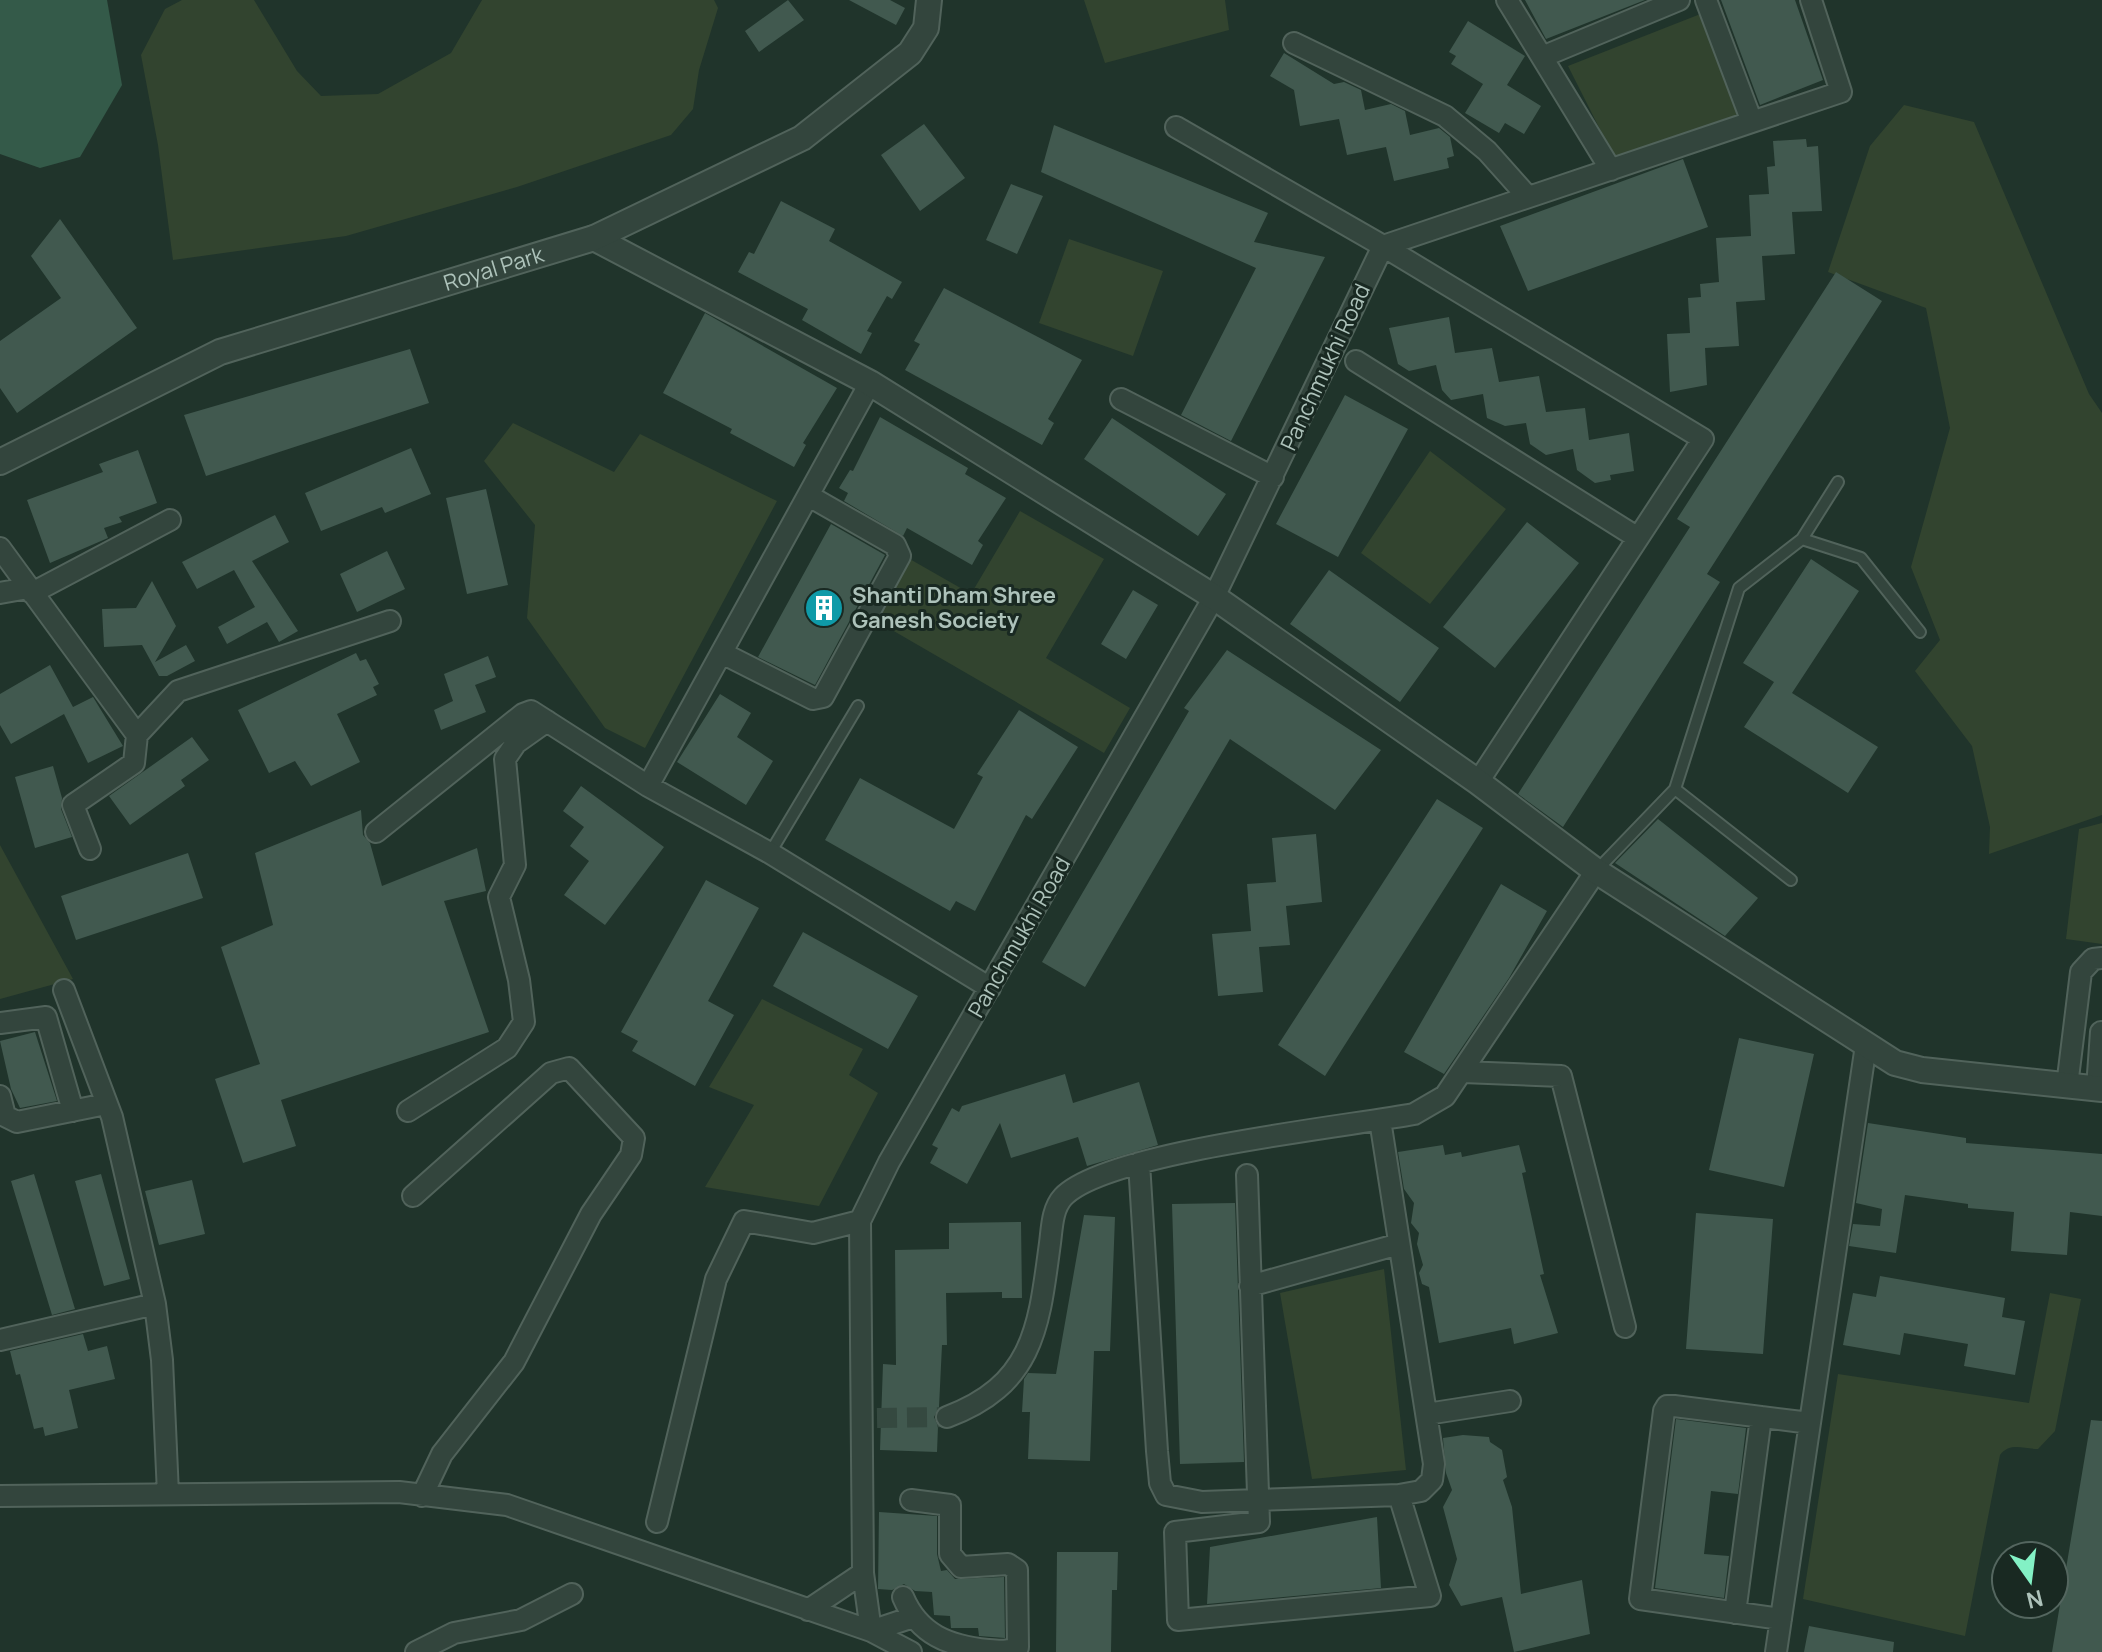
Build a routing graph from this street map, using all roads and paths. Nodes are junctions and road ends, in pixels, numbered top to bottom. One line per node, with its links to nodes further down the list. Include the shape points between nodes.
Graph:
1 (929, 0): 12 (street, Royal Park, via 926,28 910,53 802,138)
2 (1507, 0): 7 (street)
3 (1679, 0): 7 (street)
4 (1706, 0): 8 (street)
5 (1811, 0): 8 (street, via 1841,92)
6 (1294, 43): 11 (street, via 1445,116 1487,151)
7 (1542, 57): 10 (street)
8 (1752, 122): 10 (street)
9 (1176, 127): 13 (street)
10 (1611, 170): 11 (street)
11 (1528, 197): 13 (street)
12 (594, 238): 16 (street); 18 (street, Royal Park, via 220,352)
13 (1383, 246): 14 (street, Panchmukhi Road); 23 (street, via 1703,439)
14 (1335, 348): 15 (lane); 19 (street, Panchmukhi Road)
15 (1356, 361): 23 (street)
16 (870, 383): 21 (street); 28 (street)
17 (1121, 399): 19 (street)
18 (0, 462)
19 (1273, 477): 28 (street, Panchmukhi Road)
20 (1838, 482): 24 (lane)
21 (809, 496): 31 (street); 31 (street, via 895,545 900,556 823,697 813,699)
22 (170, 520): 26 (street)
23 (1638, 538): 35 (street)
24 (1802, 539): 30 (lane, via 1861,558); 37 (lane, via 1739,588)
25 (0, 548): 26 (street)
26 (30, 590): 27 (street); 34 (street)
27 (0, 593)
28 (1214, 597): 35 (street); 44 (street, Panchmukhi Road)
29 (390, 621): 34 (street, via 178,691)
30 (1920, 632)
31 (722, 653): 36 (street)
32 (858, 706): 40 (lane)
33 (547, 721): 36 (street); 38 (street, via 531,711 523,714); 55 (street, via 516,743 505,759 515,865 499,897 524,1022 507,1048)
34 (137, 735): 39 (street, via 134,763 73,805)
35 (1478, 782): 41 (street)
36 (648, 786): 40 (street)
37 (1675, 789): 41 (lane); 42 (lane)
38 (376, 832)
39 (90, 849)
40 (770, 853): 44 (street)
41 (1596, 871): 48 (street); 49 (street)
42 (1791, 880)
43 (2102, 958): 50 (street, via 2081,972)
44 (990, 988): 60 (street, Panchmukhi Road)
45 (64, 990): 53 (street)
46 (0, 1023): 54 (street, via 46,1017)
47 (2101, 1032): 51 (street)
48 (1866, 1045): 50 (street, via 1895,1063 1922,1070); 70 (street)
49 (1463, 1072): 56 (street, via 1445,1096 1414,1114); 64 (street, via 1561,1076)
50 (2067, 1086): 51 (street)
51 (2099, 1088)
52 (0, 1096): 54 (street, via 5,1116 17,1122)
53 (106, 1104): 54 (street); 63 (street)
54 (73, 1111)
55 (408, 1111)
56 (1380, 1120): 57 (street); 61 (street)
57 (1139, 1163): 68 (street, via 1086,1181 1062,1198 1053,1216 1039,1324 1029,1351 993,1391 973,1407); 76 (street, via 1160,1483 1172,1497)
58 (1247, 1175): 62 (street)
59 (413, 1196): 74 (street, via 563,1067 634,1138 631,1155 591,1214 514,1362 442,1454)
60 (860, 1221): 77 (street, via 813,1233 744,1221 716,1279); 78 (street, Panchmukhi Road, via 870,1418)
61 (1399, 1244): 62 (street); 67 (street)
62 (1250, 1286): 76 (street)
63 (155, 1304): 65 (street); 71 (street)
64 (1625, 1327)
65 (0, 1340)
66 (1510, 1401): 67 (street)
67 (1427, 1414): 72 (street, via 1432,1480 1421,1491)
68 (947, 1417)
69 (1761, 1417): 70 (street); 82 (street); 82 (street, via 1667,1406 1641,1578 1640,1599)
70 (1810, 1423): 84 (street)
71 (168, 1494): 73 (street); 74 (street)
72 (1399, 1495): 76 (street); 76 (street, via 1430,1596 1178,1620 1175,1532 1259,1522)
73 (0, 1496)
74 (422, 1496): 81 (street, via 507,1505)
75 (911, 1500): 83 (street, via 950,1505 950,1554 961,1567 1008,1564 1017,1570 1019,1642 1008,1652 962,1647 932,1635)
76 (1258, 1500)
77 (657, 1522)
78 (863, 1573): 81 (street); 85 (street, Panchmukhi Road)
79 (572, 1594): 86 (street, via 521,1620 454,1633)
80 (903, 1597): 83 (street)
81 (808, 1610): 85 (street)
82 (1735, 1613): 84 (street)
83 (913, 1617): 85 (street)
84 (1781, 1619): 88 (street)
85 (871, 1631): 87 (street)
86 (416, 1652)
87 (911, 1652)
88 (1776, 1652)

